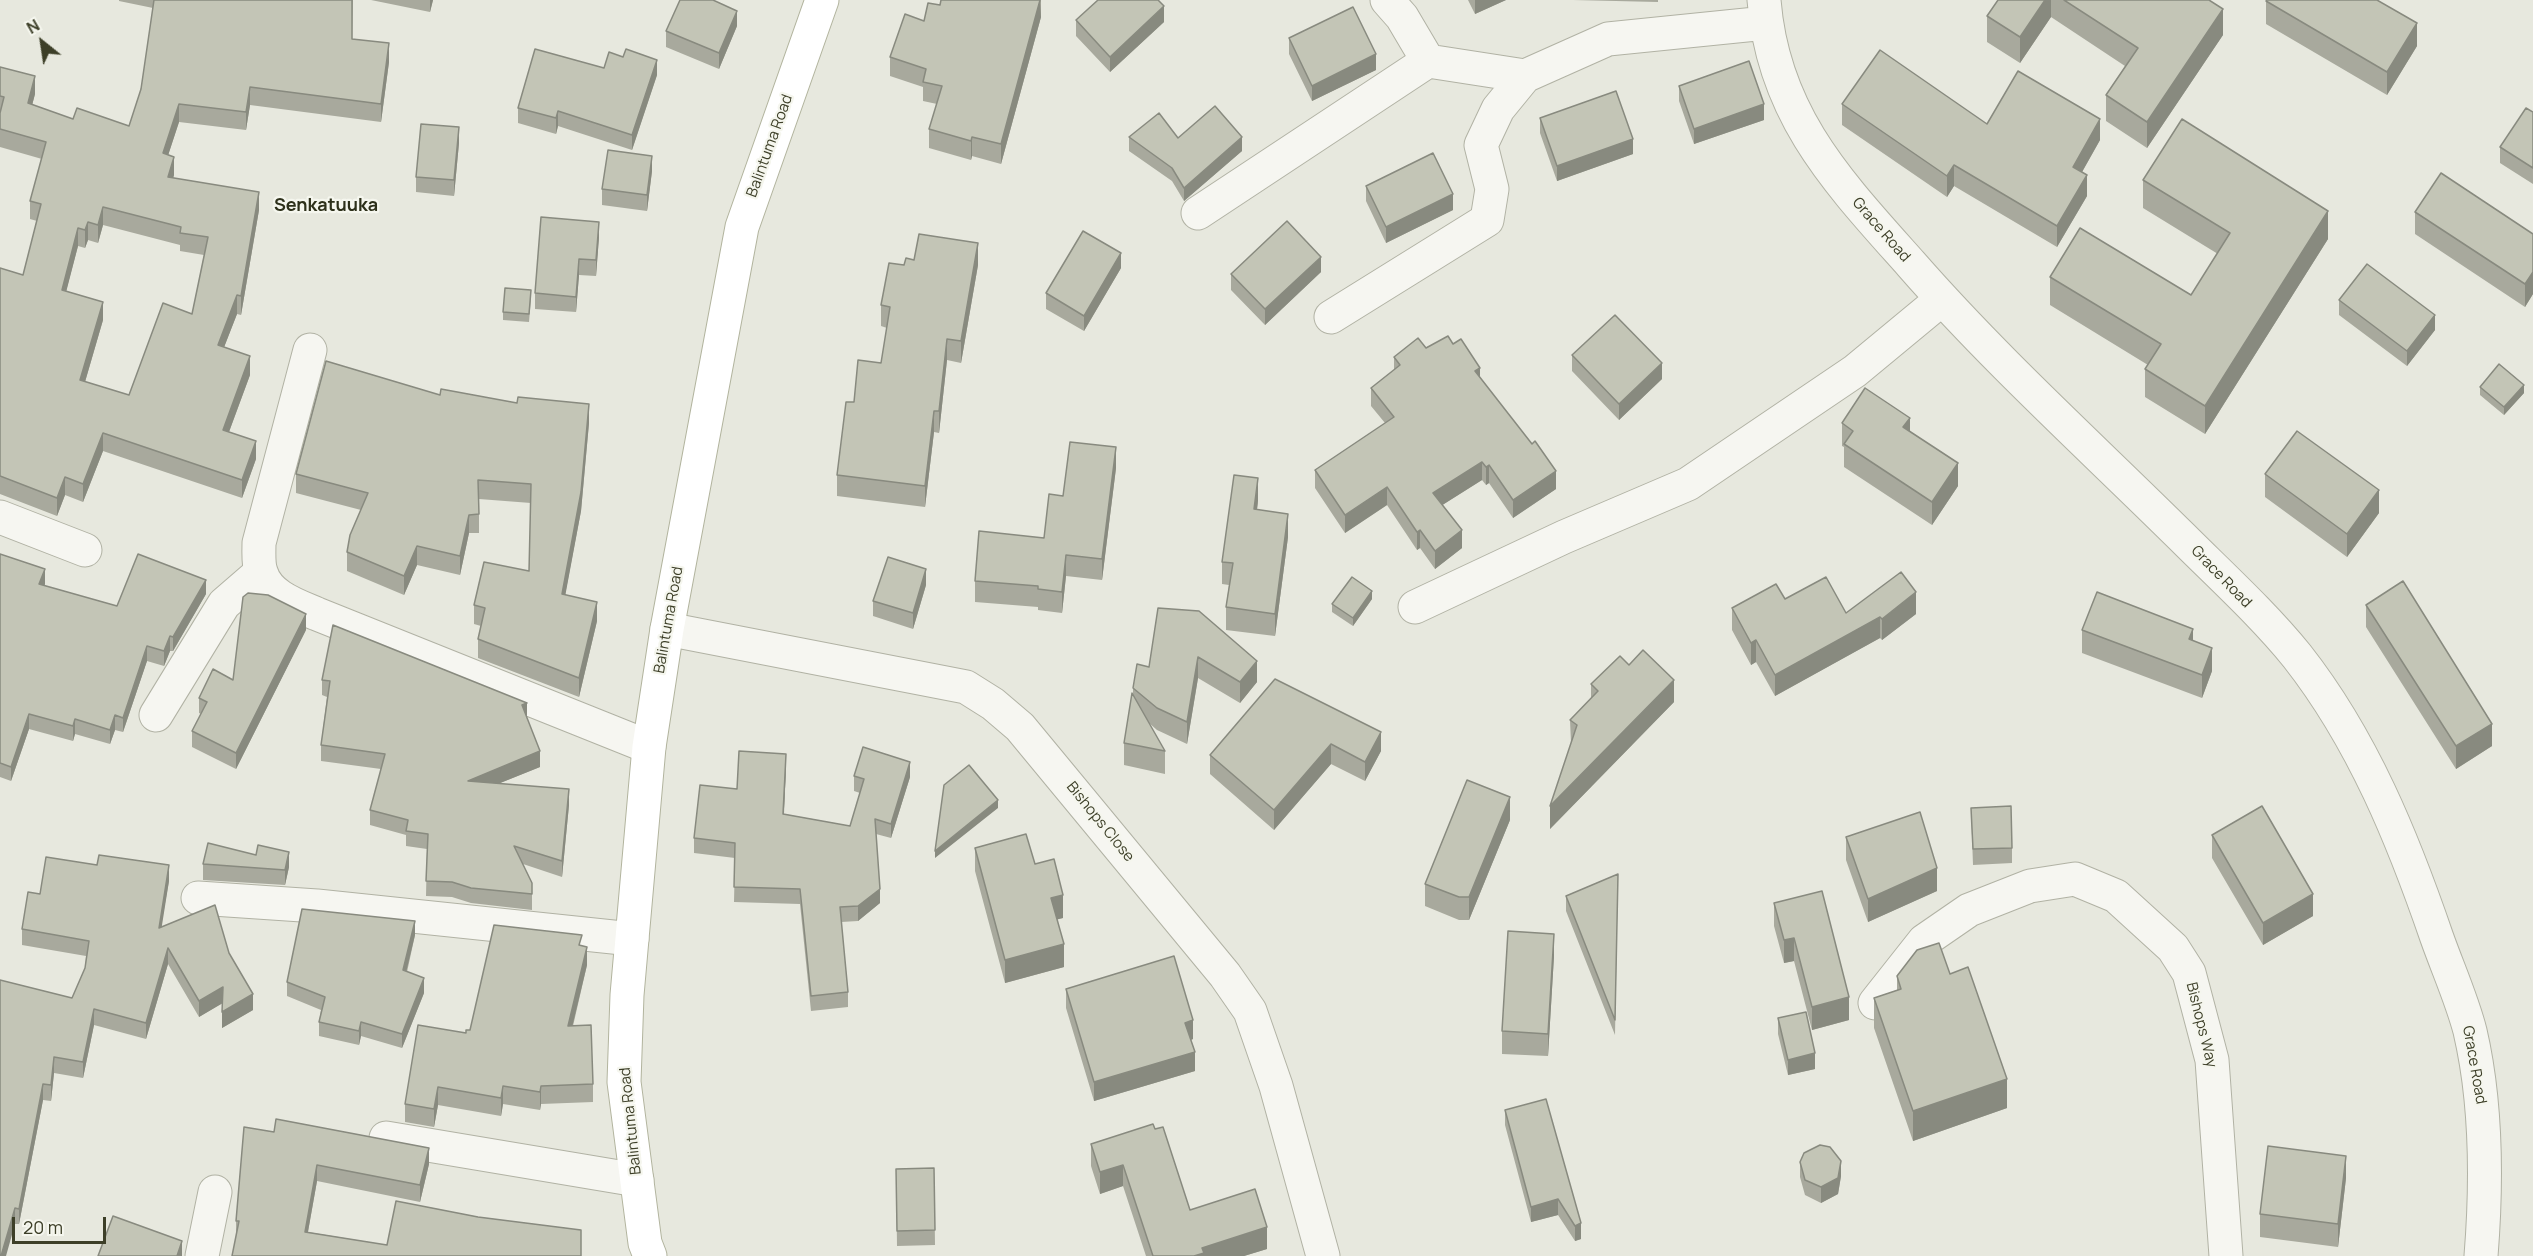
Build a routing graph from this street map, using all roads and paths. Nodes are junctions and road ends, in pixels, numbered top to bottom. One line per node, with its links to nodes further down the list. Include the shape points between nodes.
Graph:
1 (822, 0): 14 (main road, Balintuma Road, via 742,227)
2 (1387, 0): 4 (street)
3 (1765, 11): 5 (street, via 1608,39); 7 (street, Grace Road, via 1773,60 1797,117 1832,175)
4 (1428, 61): 5 (street); 6 (street)
5 (1525, 76): 8 (street, via 1498,109 1481,145 1492,189 1486,220)
6 (1198, 213)
7 (1942, 299): 13 (street, via 1855,371 1688,484); 27 (street, Grace Road, via 2296,655 2336,712 2374,778 2413,867 2469,1029 2482,1112 2486,1197)
8 (1330, 318)
9 (310, 350): 12 (street, via 259,543)
10 (0, 517): 11 (street)
11 (85, 550)
12 (261, 572): 15 (street, via 224,604); 16 (street, via 270,587 286,600 316,614)
13 (1415, 607)
14 (667, 629): 16 (main road, Balintuma Road); 25 (street, Bishops Close, via 966,687 1020,727 1226,975 1250,1011 1276,1086)
15 (156, 715)
16 (649, 747): 18 (main road, Balintuma Road)
17 (198, 898): 18 (street, via 317,906)
18 (632, 939): 21 (main road, Balintuma Road, via 624,1082)
19 (1875, 1003): 26 (street, Bishops Way, via 1924,941 1969,910 2030,886 2075,879 2116,896 2173,948 2189,973 2212,1060)
20 (387, 1138): 21 (street)
21 (637, 1180): 24 (main road, Balintuma Road)
22 (214, 1192): 23 (street)
23 (202, 1256)
24 (650, 1256)
25 (1323, 1256)
26 (2226, 1256)
27 (2481, 1256)

